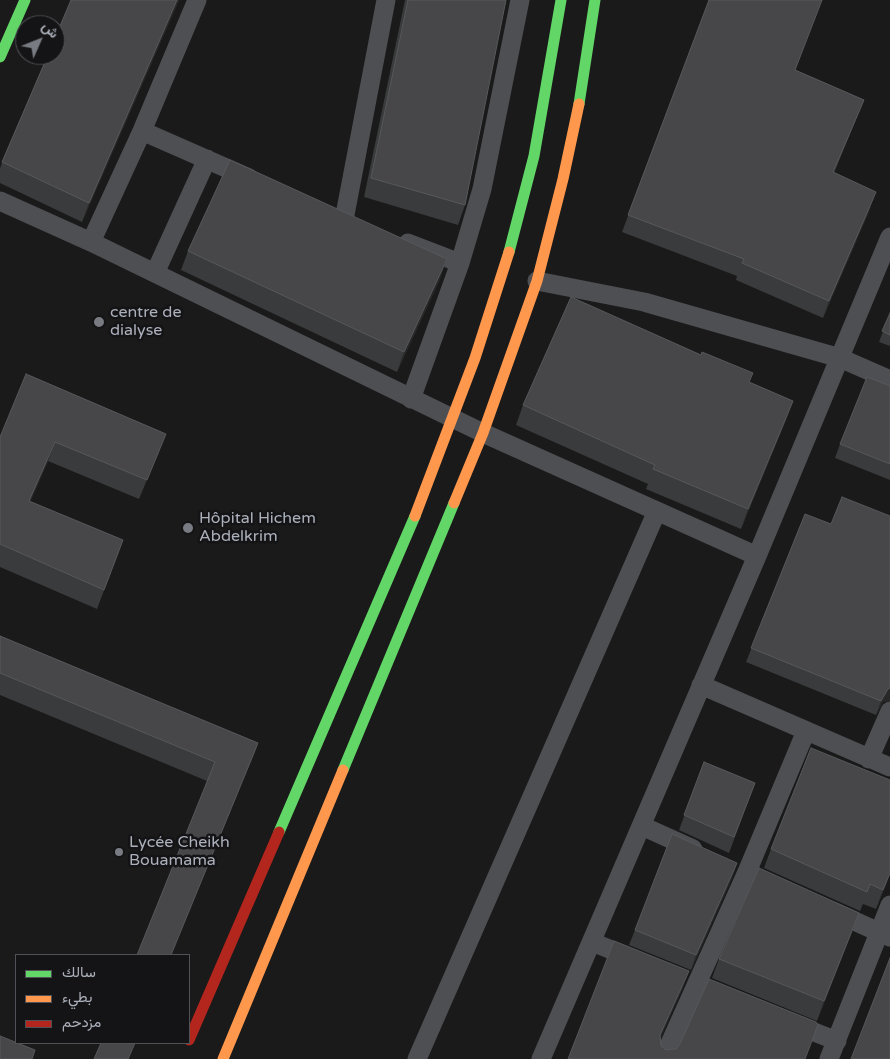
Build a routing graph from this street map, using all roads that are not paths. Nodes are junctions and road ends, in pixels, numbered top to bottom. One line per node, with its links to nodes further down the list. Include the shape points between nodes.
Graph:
1 (25, 0): 7 (main road)
2 (197, 0): 8 (street)
3 (386, 0): 13 (street)
4 (520, 0): 18 (street, via 482,190)
5 (561, 0): 24 (main road, via 534,156 507,258)
6 (595, 0): 20 (main road, via 583,84)
7 (0, 57)
8 (142, 131): 9 (street); 17 (street)
9 (207, 159): 10 (street); 19 (street)
10 (262, 183)
11 (0, 202): 17 (street)
12 (326, 212): 13 (street)
13 (344, 220): 14 (street)
14 (362, 226)
15 (389, 236): 18 (street)
16 (890, 237): 21 (street)
17 (91, 242): 19 (street)
18 (460, 263): 23 (street)
19 (155, 273): 23 (street)
20 (537, 281): 21 (street, via 644,302); 25 (main road)
21 (840, 358): 22 (street); 27 (street)
22 (890, 380)
23 (411, 399): 24 (street)
24 (452, 418): 25 (street); 46 (main road, via 411,526)
25 (484, 433): 26 (street); 48 (main road)
26 (658, 511): 27 (street); 49 (street)
27 (756, 556): 28 (street)
28 (701, 686): 30 (street); 33 (street)
29 (890, 711): 31 (street)
30 (806, 731): 31 (street); 36 (street)
31 (870, 759): 32 (street)
32 (890, 767)
33 (642, 826): 34 (street); 41 (street)
34 (712, 857)
35 (729, 864): 36 (street)
36 (747, 872): 37 (street); 43 (street)
37 (764, 880)
38 (817, 904): 40 (street)
39 (890, 905): 40 (street)
40 (884, 934): 47 (street)
41 (592, 942): 42 (street); 50 (street)
42 (652, 967)
43 (687, 981): 44 (street); 51 (street)
44 (713, 992)
45 (775, 1016): 47 (street)
46 (190, 1037)
47 (836, 1041): 52 (street)
48 (223, 1059)
49 (418, 1059)
50 (541, 1059)
51 (663, 1059)
52 (829, 1059)

